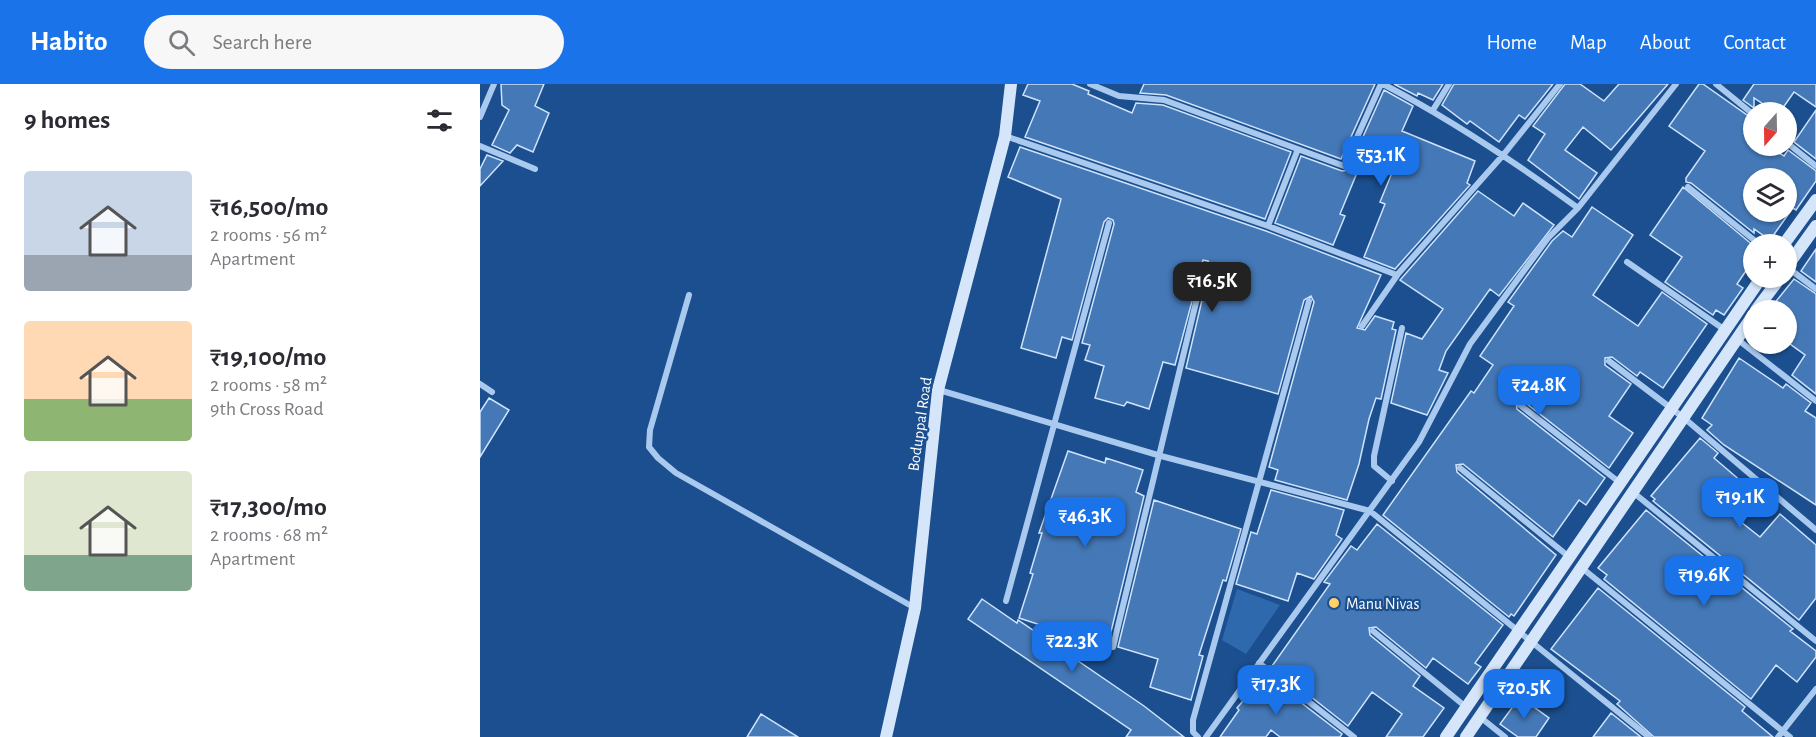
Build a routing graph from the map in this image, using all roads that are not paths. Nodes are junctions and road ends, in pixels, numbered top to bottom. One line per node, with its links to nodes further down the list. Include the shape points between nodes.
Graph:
1 (494, 84): 11 (street)
2 (1011, 84): 12 (street, Boduppal Road)
3 (1090, 84): 14 (street, via 1119,96 1164,100)
4 (1382, 84): 10 (street); 14 (street, via 1344,166)
5 (1449, 84): 10 (street)
6 (1560, 84): 16 (street)
7 (1676, 84): 21 (street)
8 (1716, 84): 9 (street)
9 (1743, 106)
10 (1433, 110): 16 (street)
11 (480, 117)
12 (1005, 136): 23 (street); 43 (street, Boduppal Road)
13 (480, 146): 18 (street)
14 (1298, 149): 23 (street)
15 (1797, 151): 17 (street)
16 (1504, 154): 21 (street); 30 (street)
17 (1816, 166)
18 (535, 169)
19 (1688, 187): 25 (street)
20 (1816, 200): 26 (street)
21 (1578, 208): 53 (street, via 1548,238 1470,344 1419,442)
22 (1109, 223): 49 (street)
23 (1268, 226): 30 (street)
24 (1816, 226): 27 (street)
25 (1747, 234)
26 (1791, 234)
27 (1797, 253)
28 (1627, 262): 39 (street)
29 (1205, 265): 50 (street)
30 (1398, 273): 36 (street)
31 (1797, 275): 33 (street)
32 (1754, 288): 39 (street)
33 (1816, 289)
34 (689, 295): 61 (street, via 650,430 649,447 676,473)
35 (1309, 301): 52 (street)
36 (1362, 326)
37 (1402, 328): 53 (street, via 1374,456 1374,466)
38 (1743, 328): 40 (street)
39 (1725, 330): 47 (street)
40 (1736, 338): 45 (street); 48 (street)
41 (1609, 361): 47 (street)
42 (480, 384): 44 (street)
43 (938, 390): 49 (street); 61 (street, Boduppal Road)
44 (492, 392)
45 (1816, 401)
46 (1520, 405): 54 (street)
47 (1671, 410): 48 (street); 54 (street)
48 (1684, 418): 55 (street); 57 (street)
49 (1052, 424): 50 (street); 60 (street)
50 (1161, 456): 52 (street); 66 (street)
51 (1460, 468): 58 (street)
52 (1257, 481): 56 (street); 73 (street, via 1193,720 1193,732)
53 (1392, 481): 56 (street)
54 (1619, 482): 58 (street)
55 (1634, 493): 59 (street); 64 (street)
56 (1370, 512): 63 (street); 67 (street)
57 (1816, 530)
58 (1569, 556): 63 (street)
59 (1582, 568): 65 (street); 71 (street)
60 (1006, 601)
61 (915, 608): 72 (street, Boduppal Road)
62 (1373, 631): 69 (street)
63 (1518, 631): 65 (street); 69 (street)
64 (1816, 641)
65 (1532, 642): 70 (street); 79 (street)
66 (1113, 647)
67 (1259, 663): 74 (street); 75 (street)
68 (1816, 689): 71 (street)
69 (1466, 707): 76 (street)
70 (1479, 716): 77 (street); 78 (street)
71 (1783, 731): 80 (street); 81 (street)
72 (886, 737)
73 (1198, 737)
74 (1206, 737)
75 (1354, 737)
76 (1446, 737)
77 (1466, 737)
78 (1505, 737)
79 (1649, 737)
80 (1778, 737)
81 (1790, 737)

